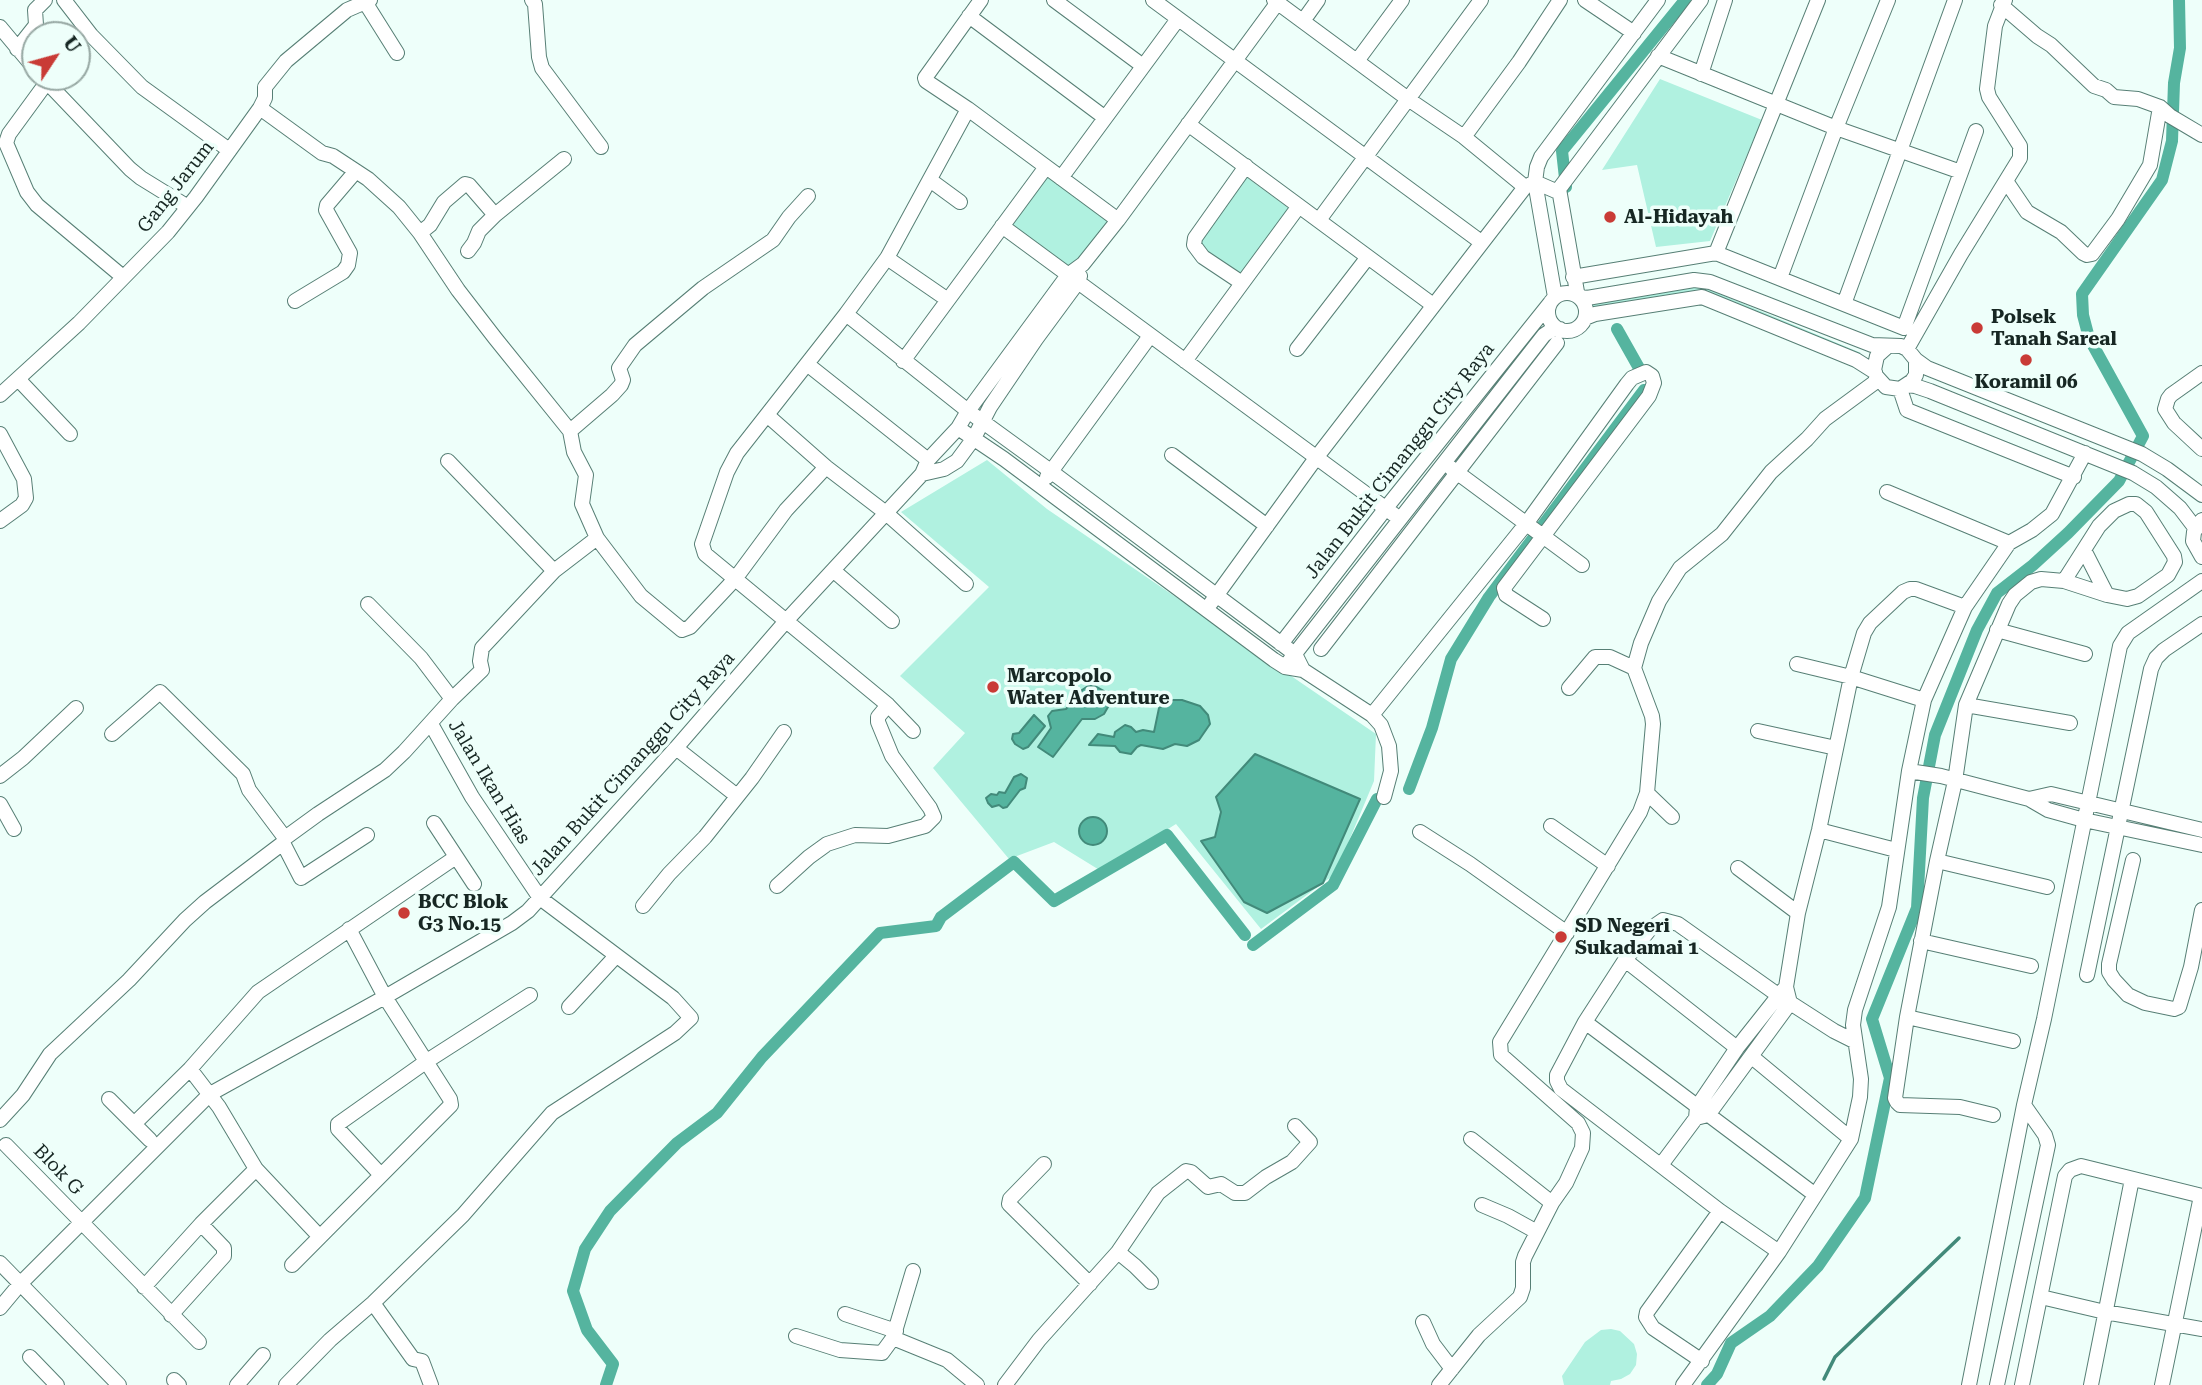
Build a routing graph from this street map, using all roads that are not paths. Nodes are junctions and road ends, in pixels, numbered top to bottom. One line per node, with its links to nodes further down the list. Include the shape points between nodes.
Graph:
1 (45, 0): 26 (street, via 34,10 36,25)
2 (64, 0): 48 (street, via 132,79)
3 (531, 0): 47 (street, via 542,68)
4 (981, 0): 21 (street)
5 (1054, 0): 32 (street)
6 (1153, 0): 22 (street)
7 (1318, 0): 23 (street)
8 (1402, 0): 31 (street)
9 (1481, 0): 36 (street)
10 (1560, 0): 46 (street)
11 (1585, 0): 25 (street)
12 (1658, 0): 25 (street)
13 (1701, 0): 29 (street)
14 (1725, 0): 33 (street)
15 (1818, 0): 37 (street)
16 (1888, 0): 43 (street)
17 (1955, 0): 49 (street)
18 (368, 1): 28 (street); 38 (street, Gang Jarum, via 347,10 286,61 265,87)
19 (1276, 1): 23 (street); 30 (street)
20 (2003, 3): 40 (street, via 2094,86 2115,97 2138,99); 58 (street, via 1995,26 1987,89 2020,146 2020,158)
21 (969, 16): 39 (street, via 925,78); 41 (street)
22 (1178, 19): 30 (street); 32 (street)
23 (1303, 21): 31 (street)
24 (0, 27): 26 (street)
25 (1634, 33): 60 (street, via 1541,157)
26 (17, 49): 27 (street)
27 (21, 53)
28 (397, 53)
29 (1658, 56): 33 (street); 59 (street)
30 (1235, 61): 42 (street); 50 (street)
31 (1357, 61): 36 (street)
32 (1143, 65): 41 (street)
33 (1701, 74): 37 (street)
34 (36, 91): 76 (street, via 6,143 27,192)
35 (55, 91): 64 (street, via 130,169)
36 (1408, 99): 46 (street); 50 (street)
37 (1776, 104): 43 (street); 72 (street)
38 (260, 108): 48 (street, Gang Jarum); 54 (street, via 321,153)
39 (968, 109): 53 (street); 57 (street)
40 (2171, 116): 45 (street); 58 (street, via 2150,165 2092,254 2083,253 2061,232 2027,212)
41 (1104, 117): 56 (street)
42 (1188, 124): 52 (street); 66 (street)
43 (1836, 128): 49 (street); 78 (street)
44 (1976, 131): 55 (street)
45 (2202, 135)
46 (1464, 137): 60 (street)
47 (601, 147)
48 (229, 150): 64 (street, Gang Jarum)
49 (1901, 152): 55 (street); 84 (street)
50 (1365, 157): 67 (street); 70 (street)
51 (564, 159): 65 (street)
52 (1246, 166): 63 (street); 79 (street, via 1194,245 1203,257)
53 (1046, 167): 56 (street); 68 (street)
54 (356, 171): 69 (street, via 390,198); 83 (street, via 326,210 350,253 348,265)
55 (1961, 172): 84 (street, via 1904,328)
56 (1061, 178): 66 (street)
57 (930, 180): 62 (street); 74 (street)
58 (2006, 181): 92 (street, via 1961,254)
59 (1563, 183): 60 (street); 75 (street)
60 (1530, 184): 70 (street); 82 (street)
61 (808, 196): 104 (street, via 773,240 703,288 635,345 619,368 621,385)
62 (960, 201)
63 (1299, 206): 67 (street); 79 (street)
64 (188, 207): 76 (street, Gang Jarum)
65 (495, 215): 69 (street, via 465,184); 71 (street)
66 (1118, 220): 77 (street)
67 (1319, 220): 73 (street)
68 (1002, 226): 77 (street); 81 (street)
69 (420, 233): 104 (street, via 458,290)
70 (1481, 242): 85 (street)
71 (468, 251)
72 (1716, 254): 75 (street); 78 (street)
73 (1368, 257): 85 (street); 91 (street)
74 (887, 258): 81 (street); 86 (street)
75 (1573, 276): 80 (street)
76 (123, 277): 98 (street, Gang Jarum, via 65,337)
77 (1073, 278): 88 (street); 100 (street, Jalan Bukit Cimanggu City Raya); 102 (street)
78 (1780, 278): 84 (street)
79 (1242, 283): 94 (street)
80 (1580, 297): 82 (street, via 1568,292); 87 (street); 90 (street, via 1702,280)
81 (948, 300): 93 (street)
82 (1553, 300): 89 (street, via 1549,318); 123 (street, Jalan Bukit Cimanggu City Raya)
83 (295, 302)
84 (1844, 304)
85 (1433, 305): 111 (street)
86 (846, 314): 93 (street); 95 (street)
87 (1585, 318): 89 (street, via 1576,329); 97 (street, via 1702,297 1856,360)
88 (1150, 336): 94 (street); 116 (street)
89 (1559, 336): 114 (street, Jalan Bukit Cimanggu City Raya, via 1553,329 1544,335); 117 (street)
90 (1887, 347): 92 (street); 97 (street, via 1877,356)
91 (1297, 349)
92 (1912, 355): 99 (street, via 1916,375); 122 (street, via 1938,372 2135,451)
93 (903, 361): 100 (street)
94 (1185, 361): 111 (street)
95 (807, 364): 101 (street); 112 (street)
96 (2202, 373): 108 (street, via 2171,395 2165,409)
97 (1876, 376): 99 (street, via 1886,387); 157 (street, via 1771,472 1722,534 1681,568 1659,601)
98 (6, 385): 106 (street)
99 (1904, 387): 109 (street, via 1930,391); 119 (street, via 1907,410)
100 (968, 411): 102 (street); 103 (street, Jalan Bukit Cimanggu City Raya)
101 (767, 415): 115 (street); 137 (street, via 727,472 702,544 705,554)
102 (983, 422): 107 (street); 116 (street)
103 (958, 428): 107 (street); 112 (street, Jalan Bukit Cimanggu City Raya)
104 (570, 430): 130 (street, via 586,475 582,504)
105 (0, 434): 126 (street, via 24,479 26,498)
106 (70, 434)
107 (974, 438): 118 (street, via 957,461); 120 (street)
108 (2202, 449)
109 (2085, 453): 119 (street); 127 (street, via 2156,487)
110 (1172, 456): 128 (street)
111 (1316, 458): 123 (street); 128 (street)
112 (928, 460): 118 (street, Jalan Bukit Cimanggu City Raya)
113 (448, 461): 135 (street)
114 (1444, 463): 117 (street); 125 (street, Jalan Bukit Cimanggu City Raya)
115 (826, 467): 124 (street); 137 (street, via 786,510)
116 (1051, 472): 120 (street); 142 (street)
117 (1457, 473): 129 (street); 152 (street)
118 (922, 474): 124 (street, Jalan Bukit Cimanggu City Raya)
119 (2074, 477): 131 (street, via 2052,514)
120 (1040, 487): 145 (street)
121 (1887, 492): 131 (street)
122 (2202, 495)
123 (1386, 508): 125 (street); 151 (street, Jalan Bukit Cimanggu City Raya)
124 (887, 513): 136 (street, Jalan Bukit Cimanggu City Raya); 140 (street)
125 (1400, 519): 153 (street, Jalan Bukit Cimanggu City Raya)
126 (0, 521)
127 (2199, 525): 133 (street, via 2193,541)
128 (1267, 526): 142 (street)
129 (1535, 530): 129 (street, via 1632,378 1646,372 1652,376 1649,397); 134 (street); 146 (street, via 1504,592); 166 (street)
130 (597, 538): 135 (street, Jalan Ikan Hias); 137 (street, via 641,596 685,631)
131 (2009, 543): 144 (street)
132 (2084, 550): 138 (street); 141 (street); 141 (street, via 2114,511 2136,504 2174,556 2168,575 2138,596)
133 (2202, 557)
134 (1582, 565)
135 (554, 571): 161 (street, Jalan Ikan Hias, via 482,648 482,670)
136 (834, 571): 147 (street, Jalan Bukit Cimanggu City Raya); 148 (street)
137 (735, 579): 147 (street)
138 (2064, 581): 141 (street); 150 (street, via 2041,579 2022,588)
139 (2202, 581): 182 (street, via 2123,639)
140 (966, 584)
141 (2107, 595)
142 (1216, 596): 145 (street); 151 (street)
143 (368, 604): 161 (street)
144 (1965, 607): 159 (street, via 1916,589 1903,592 1870,623); 162 (street)
145 (1206, 610): 156 (street)
146 (1543, 619)
147 (786, 621): 163 (street); 173 (street, Jalan Bukit Cimanggu City Raya)
148 (892, 621)
149 (2202, 624): 184 (street, via 2164,650 2151,669)
150 (1997, 630): 154 (street); 164 (street)
151 (1281, 644): 153 (street)
152 (1321, 649)
153 (1295, 654): 156 (street, Jalan Bukit Cimanggu City Raya); 158 (street)
154 (2085, 654)
155 (1797, 664): 159 (street)
156 (1285, 667): 158 (street)
157 (1634, 668): 160 (street, via 1610,657 1595,657); 178 (street, via 1652,716)
158 (1303, 670): 166 (street)
159 (1851, 677): 162 (street); 174 (street)
160 (1569, 688)
161 (452, 699): 168 (street, Jalan Ikan Hias)
162 (1924, 700): 175 (street)
163 (888, 705): 169 (street); 205 (street, via 878,722 892,756 934,817 925,826 888,836 855,835 827,844)
164 (1966, 705): 167 (street); 177 (street)
165 (76, 708): 176 (street)
166 (1372, 715): 180 (street, via 1389,746 1391,771)
167 (2070, 723)
168 (431, 724): 196 (street, via 385,770); 207 (street, Jalan Ikan Hias, via 472,797)
169 (913, 731)
170 (1758, 731): 174 (street)
171 (784, 732): 179 (street)
172 (112, 734): 196 (street, via 160,692 243,774)
173 (676, 747): 179 (street); 207 (street, Jalan Bukit Cimanggu City Raya)
174 (1836, 748): 191 (street)
175 (1913, 772): 177 (street); 198 (street)
176 (0, 776)
177 (1948, 778): 181 (street); 201 (street)
178 (1647, 793): 185 (street); 203 (street)
179 (737, 796): 208 (street)
180 (1384, 797)
181 (2029, 799): 182 (street, via 2051,794); 186 (street)
182 (2088, 802): 184 (street); 186 (street)
183 (0, 804): 190 (street)
184 (2120, 809): 189 (street); 192 (street)
185 (1672, 817)
186 (2084, 820): 189 (street); 233 (street)
187 (434, 823): 199 (street)
188 (1550, 828): 203 (street)
189 (2118, 828): 197 (street); 218 (street)
190 (14, 829)
191 (1819, 830): 198 (street); 210 (street)
192 (2202, 830)
193 (1420, 832): 213 (street)
194 (367, 835): 196 (street, via 301,878)
195 (2202, 836): 197 (street)
196 (284, 840): 236 (street, via 184,920 129,980 50,1054)
197 (2202, 845)
198 (1896, 850): 225 (street, via 1889,907 1855,1010)
199 (456, 857): 204 (street); 212 (street)
200 (2133, 860): 211 (street, via 2109,964 2120,987 2145,1003 2179,1007)
201 (1937, 861): 206 (street); 214 (street)
202 (1738, 868): 210 (street)
203 (1606, 869): 213 (street)
204 (474, 884)
205 (777, 886)
206 (2046, 887)
207 (540, 898): 215 (street, Jalan Ikan Hias); 221 (street, Jalan Bukit Cimanggu City Raya, via 512,923)
208 (643, 906)
209 (2202, 910): 211 (street)
210 (1798, 914): 220 (street)
211 (2200, 927)
212 (349, 929): 221 (street); 230 (street, via 258,992)
213 (1567, 933): 250 (street, via 1499,1050 1583,1133 1582,1148)
214 (1921, 941): 217 (street); 223 (street)
215 (616, 956): 222 (street); 268 (street, Jalan Ikan Hias, via 673,998 691,1018 552,1113 463,1215)
216 (1625, 960): 220 (street, via 1657,923 1670,920); 224 (street); 227 (street)
217 (2031, 966)
218 (2087, 975)
219 (530, 995): 229 (street)
220 (1785, 995): 225 (street); 227 (street); 228 (street)
221 (385, 997): 229 (street); 231 (street, Jalan Bukit Cimanggu City Raya)
222 (569, 1007)
223 (1907, 1017): 226 (street); 235 (street, via 1896,1102 1960,1107)
224 (1585, 1023): 234 (street); 244 (street, via 1557,1082)
225 (1854, 1041): 240 (street, via 1861,1079)
226 (2013, 1041)
227 (1737, 1048): 234 (street)
228 (1752, 1057): 234 (street); 240 (street)
229 (426, 1061): 246 (street, via 451,1105); 246 (street, via 338,1124)
230 (190, 1069): 231 (street); 237 (street)
231 (210, 1094): 245 (street); 253 (street, Jalan Bukit Cimanggu City Raya)
232 (109, 1098): 237 (street)
233 (2024, 1105): 292 (street); 293 (street, via 2048,1145)
234 (1700, 1113): 244 (street); 248 (street)
235 (1993, 1115)
236 (0, 1120)
237 (134, 1124): 241 (street)
238 (1295, 1126): 257 (street, via 1310,1142 1286,1167 1240,1194 1221,1184 1208,1187 1186,1171 1158,1193)
239 (1471, 1139): 250 (street)
240 (1850, 1139): 248 (street)
241 (150, 1140)
242 (6, 1145): 253 (street, Blok G)
243 (1044, 1164): 265 (street, via 1009,1205)
244 (1661, 1165): 252 (street)
245 (256, 1169): 254 (street); 256 (street)
246 (381, 1175): 256 (street)
247 (2132, 1179): 249 (street); 267 (street, via 2081,1166 2065,1176); 270 (street)
248 (1814, 1194): 258 (street)
249 (2202, 1196): 259 (street)
250 (1552, 1203): 255 (street)
251 (1482, 1205): 255 (street)
252 (1720, 1210): 258 (street); 281 (street, via 1646,1317 1653,1328)
253 (82, 1222): 264 (street, Jalan Bukit Cimanggu City Raya); 266 (street, Blok G)
254 (201, 1224): 266 (street); 272 (street, via 224,1248 225,1256)
255 (1537, 1232): 282 (street, via 1522,1262 1520,1297 1479,1335)
256 (320, 1237): 261 (street)
257 (1118, 1252): 263 (street); 265 (street)
258 (1779, 1252): 281 (street)
259 (2195, 1262): 274 (street)
260 (0, 1264): 264 (street)
261 (292, 1265)
262 (913, 1271): 276 (street)
263 (1151, 1282)
264 (20, 1284): 269 (street, Jalan Bukit Cimanggu City Raya); 285 (street)
265 (1090, 1284): 290 (street)
266 (144, 1287): 272 (street, Blok G)
267 (2041, 1297): 270 (street); 294 (street)
268 (373, 1303): 287 (street); 288 (street, via 413,1359 422,1361)
269 (0, 1308)
270 (2105, 1312): 274 (street); 295 (street)
271 (845, 1314): 276 (street)
272 (171, 1315): 278 (street, Blok G)
273 (1423, 1322): 282 (street)
274 (2176, 1324): 275 (street); 296 (street)
275 (2202, 1329)
276 (894, 1334): 277 (street, via 882,1353 840,1350); 289 (street, via 947,1360)
277 (796, 1336)
278 (199, 1342)
279 (263, 1355): 286 (street)
280 (30, 1357): 284 (street)
281 (1702, 1362): 283 (street)
282 (1452, 1369): 291 (street)
283 (1692, 1382)
284 (57, 1385)
285 (119, 1385)
286 (237, 1385)
287 (286, 1385)
288 (431, 1385)
289 (976, 1385)
290 (1005, 1385)
291 (1439, 1385)
292 (1969, 1385)
293 (1997, 1385)
294 (2022, 1385)
295 (2091, 1385)
296 (2162, 1385)

